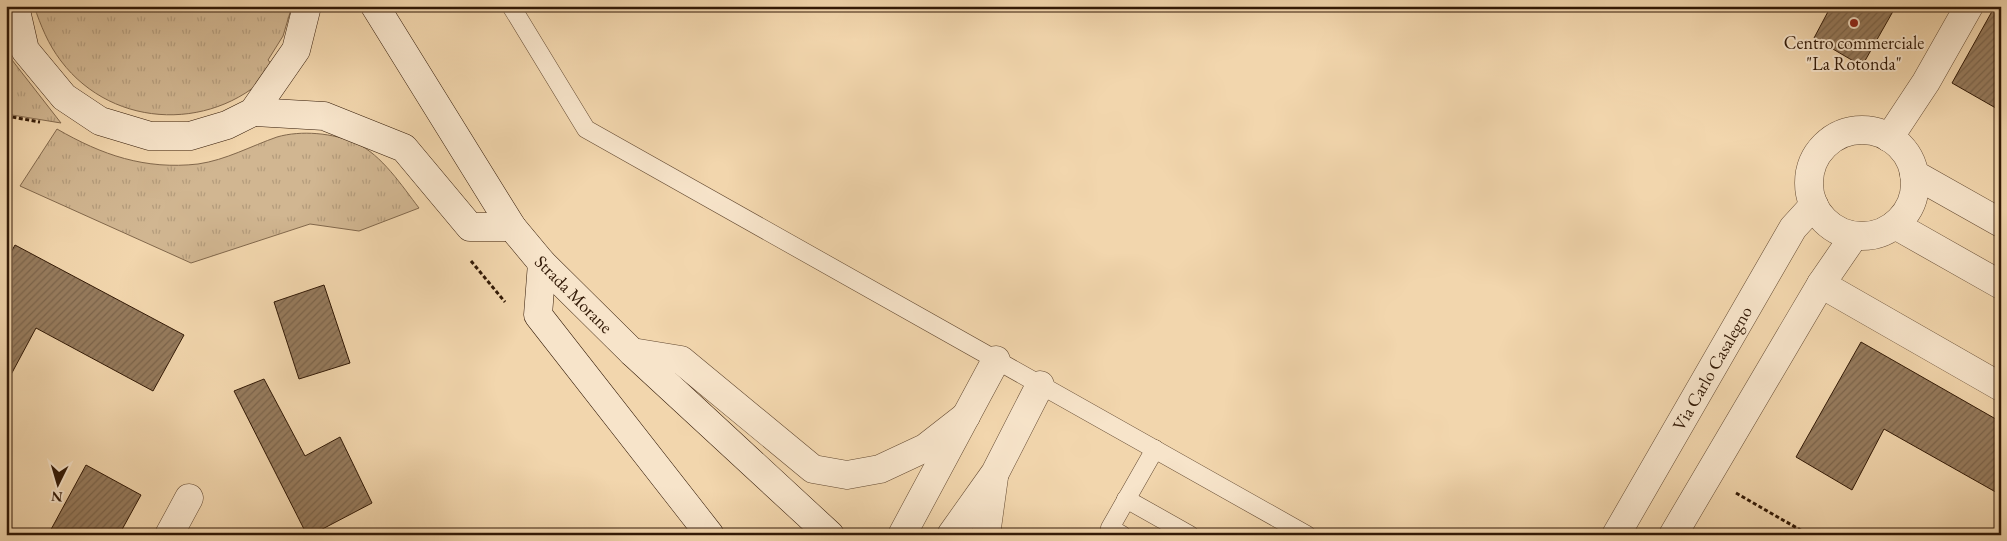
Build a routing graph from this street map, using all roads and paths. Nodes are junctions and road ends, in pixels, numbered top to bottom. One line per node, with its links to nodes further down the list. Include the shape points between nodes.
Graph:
1 (15, 6): 6 (street, via 25,50 64,97 100,121 150,136 190,136 227,125)
2 (307, 6): 6 (street, via 296,50)
3 (375, 6): 14 (street, Strada Morane)
4 (511, 6): 22 (lane, via 586,129)
5 (1968, 6): 9 (street, via 1926,82)
6 (253, 112): 14 (street, via 324,116 404,148 470,227)
7 (6, 116): 8 (path)
8 (44, 122)
9 (1890, 138): 10 (street, via 1906,153); 11 (street, via 1861,130 1833,139 1814,161 1810,176 1810,196)
10 (1914, 174): 12 (street); 13 (street, via 1910,205)
11 (1814, 205): 15 (street, via 1824,220); 40 (street, Via Carlo Casalegno, via 1793,228)
12 (2001, 223)
13 (1895, 225): 15 (street, via 1869,236); 19 (street)
14 (512, 228): 17 (street, Strada Morane)
15 (1854, 236): 18 (street)
16 (466, 255): 20 (path)
17 (542, 263): 21 (street, Strada Morane); 33 (street, via 538,315)
18 (1821, 284): 24 (street); 28 (street)
19 (2001, 285)
20 (510, 308)
21 (632, 352): 25 (street, via 681,360 813,469 847,475 880,469 925,448); 34 (street, Strada Morane)
22 (996, 360): 23 (lane); 25 (street)
23 (1040, 385): 26 (lane); 27 (street)
24 (2001, 387)
25 (966, 416): 35 (street)
26 (1155, 449): 30 (lane); 39 (lane)
27 (995, 473): 36 (street); 37 (street)
28 (1707, 477): 41 (street); 42 (path)
29 (189, 498): 32 (street)
30 (1126, 499): 31 (lane); 38 (lane)
31 (1113, 532)
32 (170, 535)
33 (710, 535)
34 (830, 535)
35 (902, 535)
36 (951, 535)
37 (986, 535)
38 (1190, 535)
39 (1307, 535)
40 (1616, 535)
41 (1673, 535)
42 (1809, 535)

